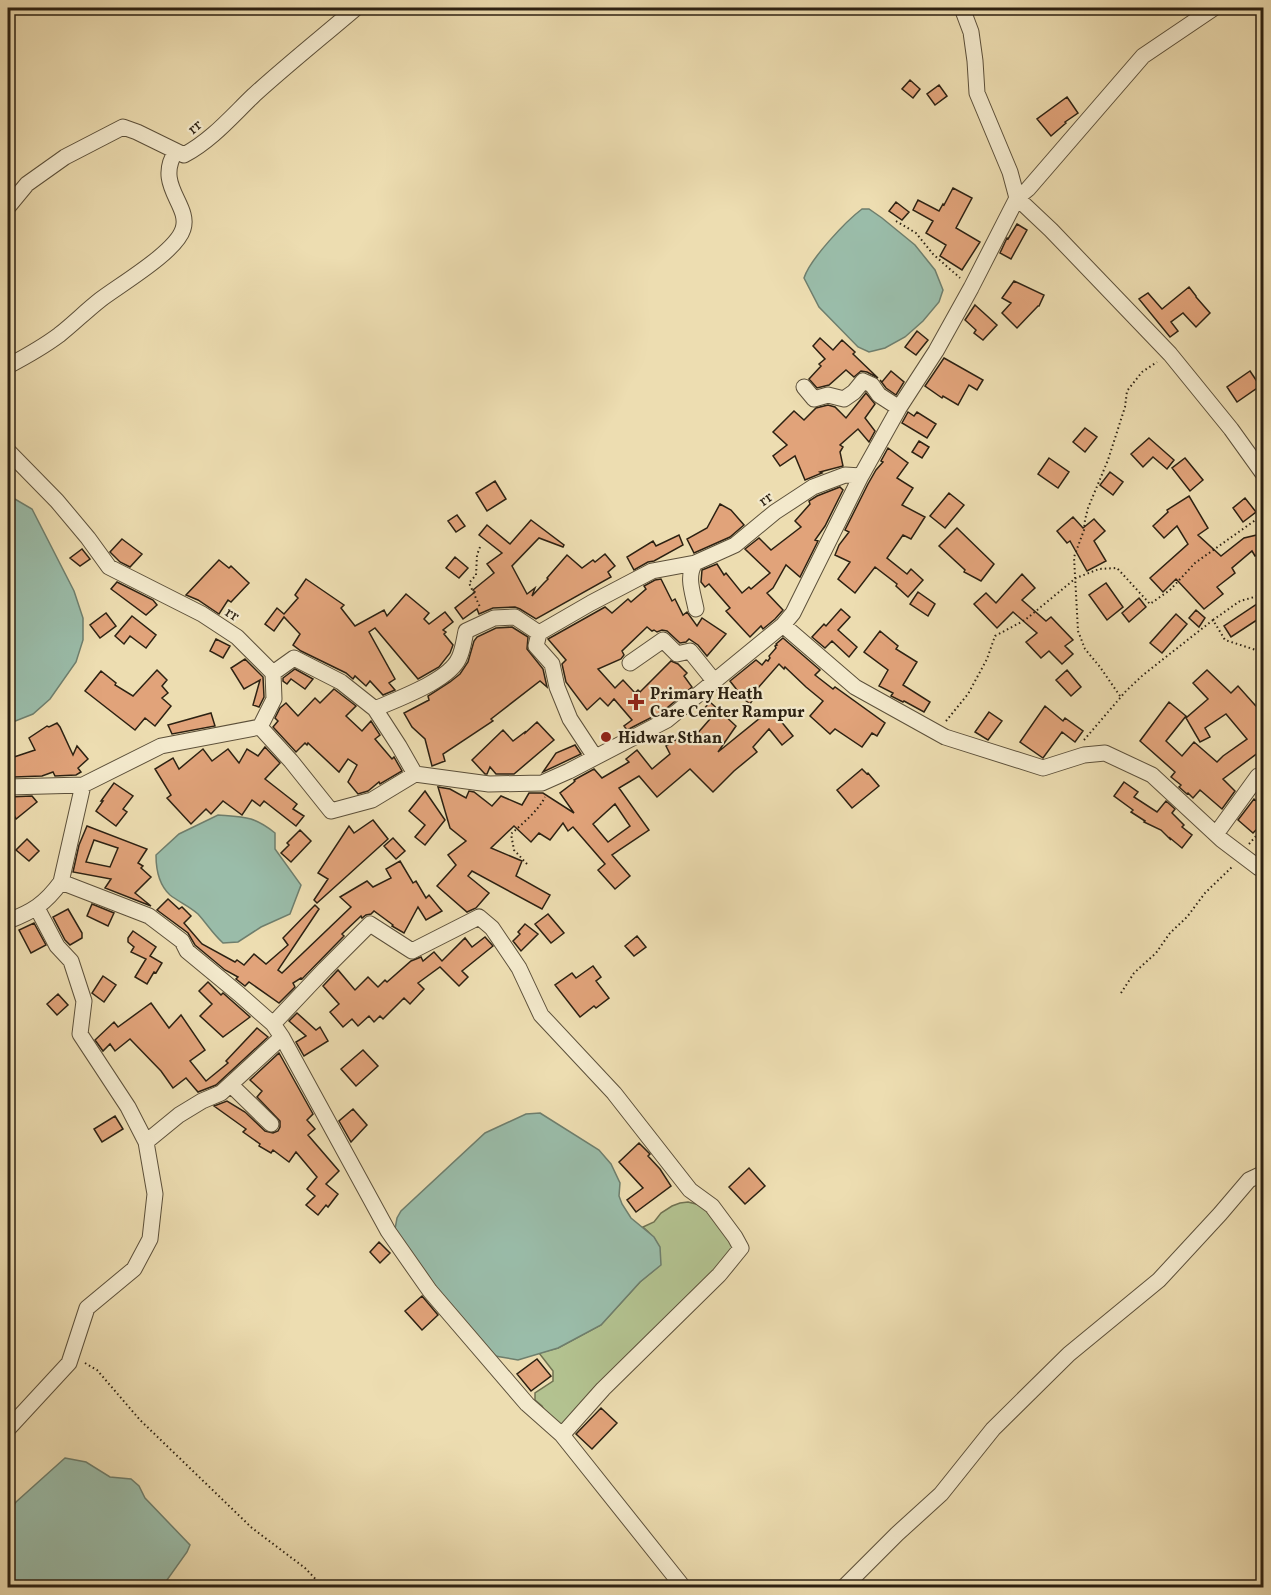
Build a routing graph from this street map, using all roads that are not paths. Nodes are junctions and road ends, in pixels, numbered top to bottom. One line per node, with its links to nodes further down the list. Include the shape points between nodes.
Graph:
1 (356, 8): 4 (street, rr, via 197,148 184,155)
2 (962, 8): 5 (street, via 971,32 976,93)
3 (1214, 8): 5 (street, via 1143,56)
4 (176, 151): 6 (street, rr, via 123,127 65,157 27,184); 7 (street, via 169,178 184,223 180,236 150,265 57,337)
5 (1017, 198): 9 (street, via 936,351); 11 (street, via 1170,354)
6 (8, 207)
7 (8, 366)
8 (804, 387): 9 (street, via 814,399 828,395 844,399 863,381)
9 (899, 408): 12 (street)
10 (8, 451): 18 (street, rr, via 57,501 109,567 202,614 237,637)
11 (1263, 475)
12 (861, 476): 13 (street, rr, via 845,475 813,487 735,545); 15 (street, via 793,613)
13 (695, 562): 14 (street, via 690,577); 16 (street, rr, via 652,571)
14 (696, 609)
15 (783, 625): 19 (street); 27 (street, via 855,687 945,737 1043,768 1105,753 1152,775)
16 (539, 633): 20 (street, via 515,617 487,621 466,631 458,660 446,674); 22 (street, via 536,646 552,664 570,719)
17 (630, 663): 19 (street, via 663,640 677,654 690,651)
18 (273, 673): 20 (street, via 294,658 341,682); 21 (street, via 274,699)
19 (715, 682): 22 (street, via 668,720)
20 (375, 709): 23 (street)
21 (260, 727): 23 (street, via 331,812 372,800); 25 (street, via 161,746)
22 (595, 757): 23 (street, via 542,783 489,784)
23 (415, 774)
24 (1258, 776): 27 (street)
25 (83, 785): 26 (street); 29 (street)
26 (8, 787)
27 (1216, 834): 28 (street)
28 (1263, 869)
29 (61, 882): 30 (street); 32 (street, via 148,916 182,941 187,951)
30 (37, 908): 31 (street); 35 (street, via 57,946 71,961 84,1001 80,1034)
31 (8, 921)
32 (278, 1030): 33 (street); 38 (street, via 388,1231 430,1291 527,1404); 38 (street, via 325,969 370,924 412,951 479,916 519,968 541,1015 614,1093 690,1190 712,1206 735,1237 741,1248 719,1275)
33 (231, 1085): 34 (street); 35 (street, via 178,1115)
34 (272, 1124)
35 (146, 1142): 37 (street, via 154,1194 150,1239 134,1269 87,1308 69,1363)
36 (1263, 1173): 40 (street, via 1249,1180 1159,1280 1069,1354 993,1429 941,1494)
37 (8, 1429)
38 (562, 1435): 39 (street)
39 (684, 1587)
40 (843, 1587)

